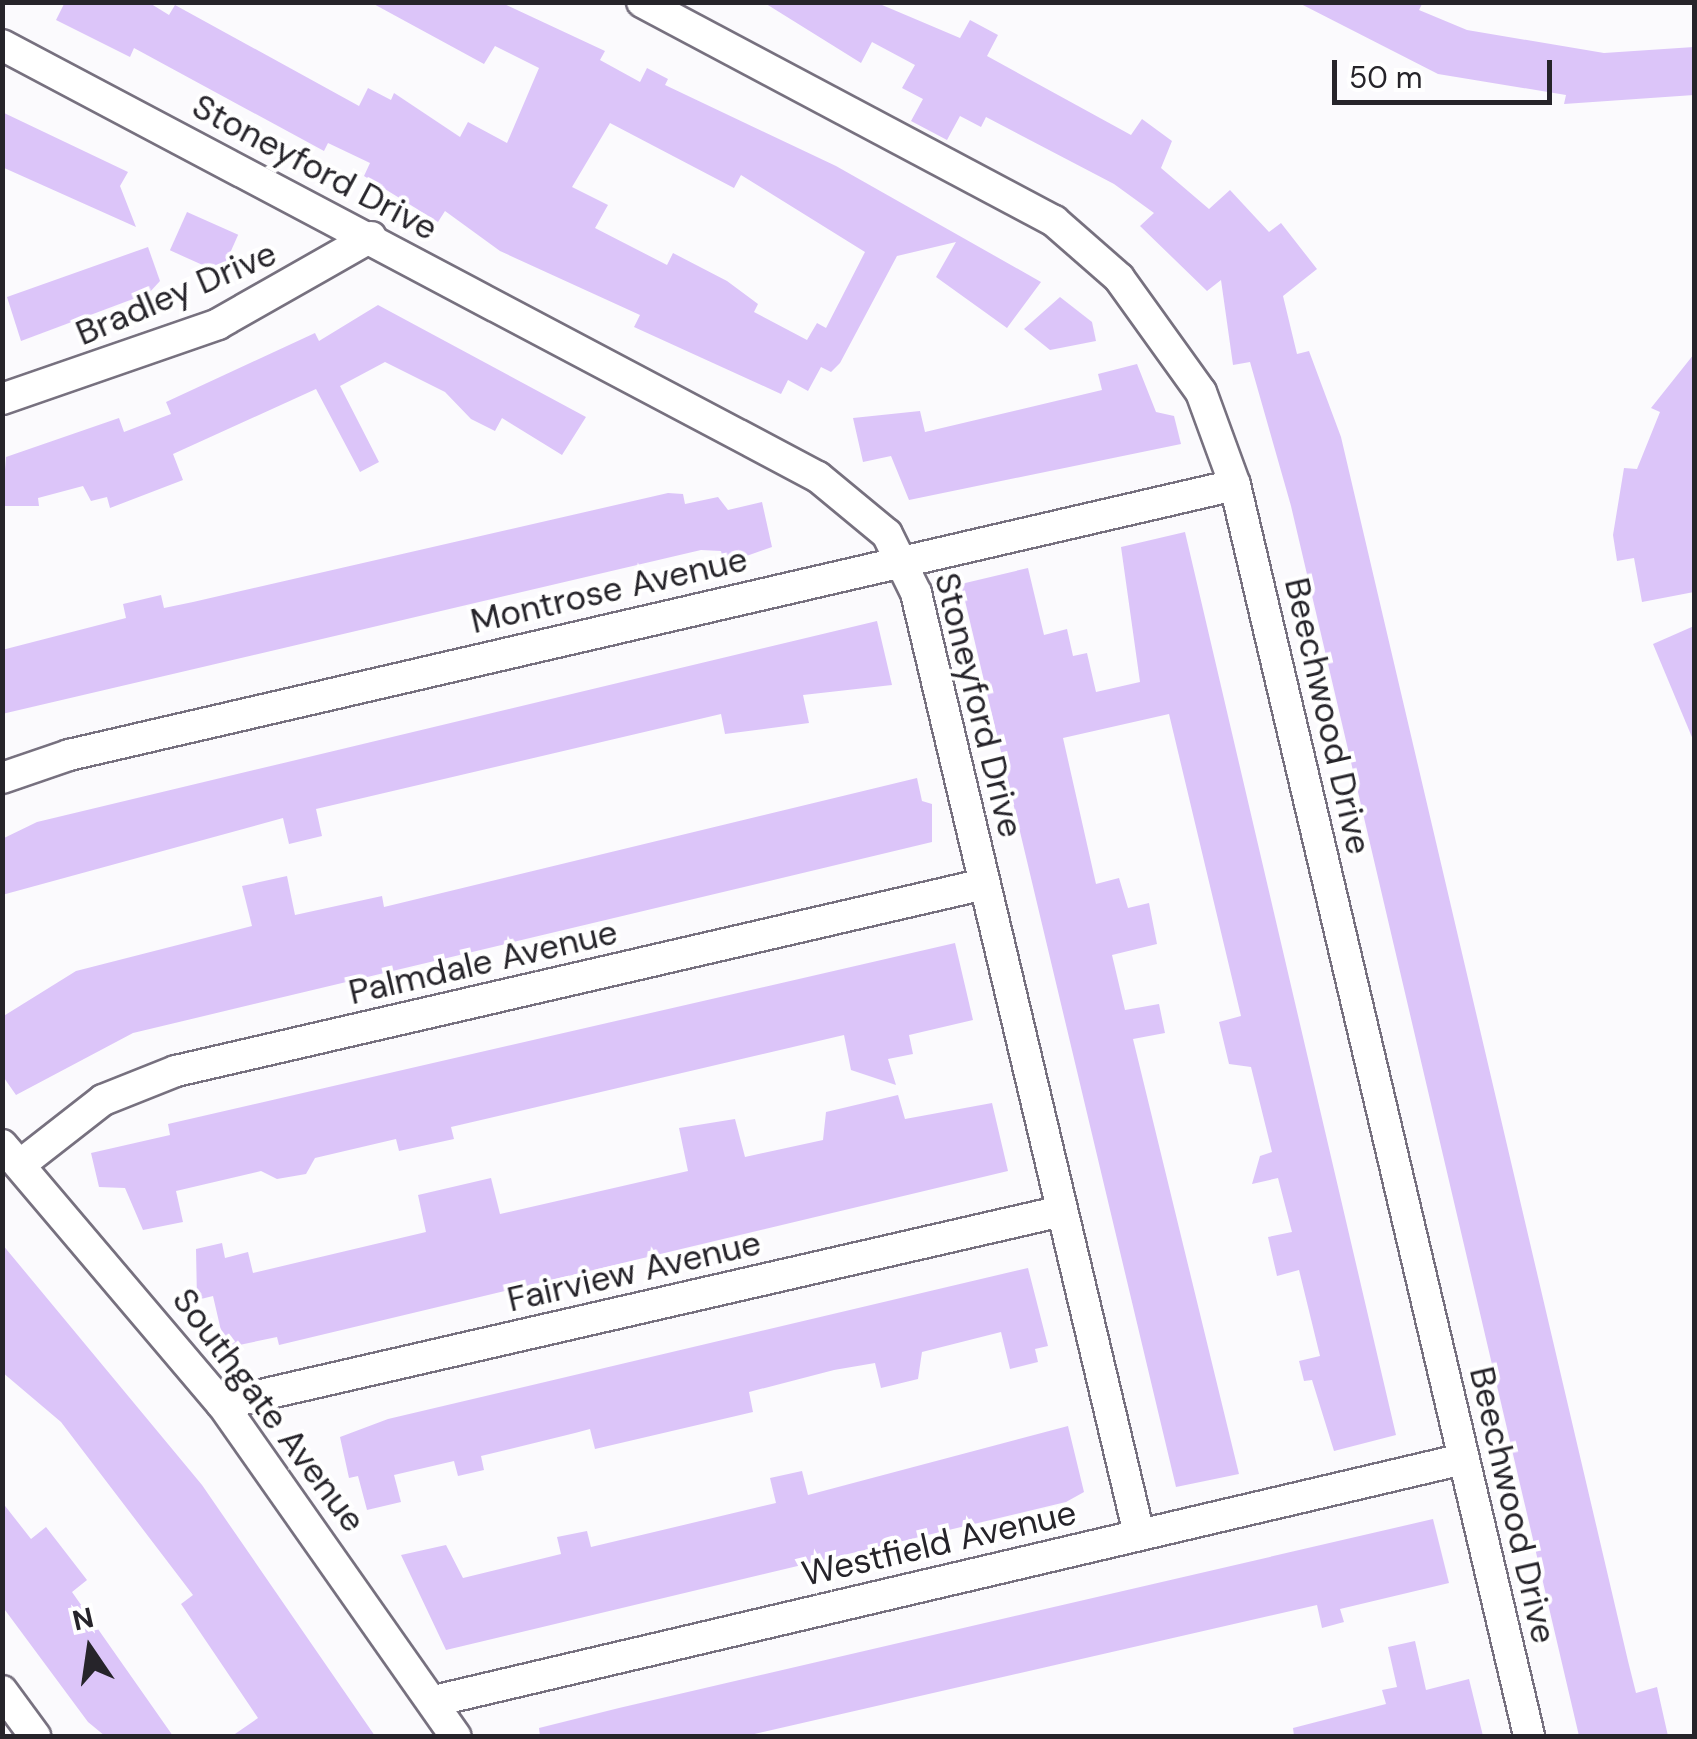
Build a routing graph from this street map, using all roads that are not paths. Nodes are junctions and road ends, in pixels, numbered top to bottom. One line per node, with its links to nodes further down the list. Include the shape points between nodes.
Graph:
1 (642, 2): 5 (street, Beechwood Drive, via 1013,197 1088,248 1176,351)
2 (2, 46): 3 (street, Stoneyford Drive)
3 (371, 238): 4 (street, Bradley Drive, via 218,324); 6 (street, Stoneyford Drive, via 844,491)
4 (2, 399)
5 (1235, 484): 6 (street, Montrose Avenue); 12 (street, Beechwood Drive)
6 (904, 560): 7 (street, Montrose Avenue); 8 (street, Stoneyford Drive)
7 (2, 778)
8 (985, 884): 9 (street, Palmdale Avenue, via 176,1071 104,1100); 10 (street, Stoneyford Drive)
9 (12, 1155): 11 (street, Southgate Avenue)
10 (1062, 1211): 11 (street, Fairview Avenue); 13 (street, Stoneyford Drive)
11 (222, 1404): 15 (street, Southgate Avenue)
12 (1463, 1460): 13 (street, Westfield Avenue); 18 (street, Beechwood Drive)
13 (1139, 1534): 15 (street, Westfield Avenue)
14 (2, 1691): 16 (street)
15 (434, 1701): 17 (street, Southgate Avenue)
16 (35, 1736)
17 (455, 1736)
18 (1529, 1736)

